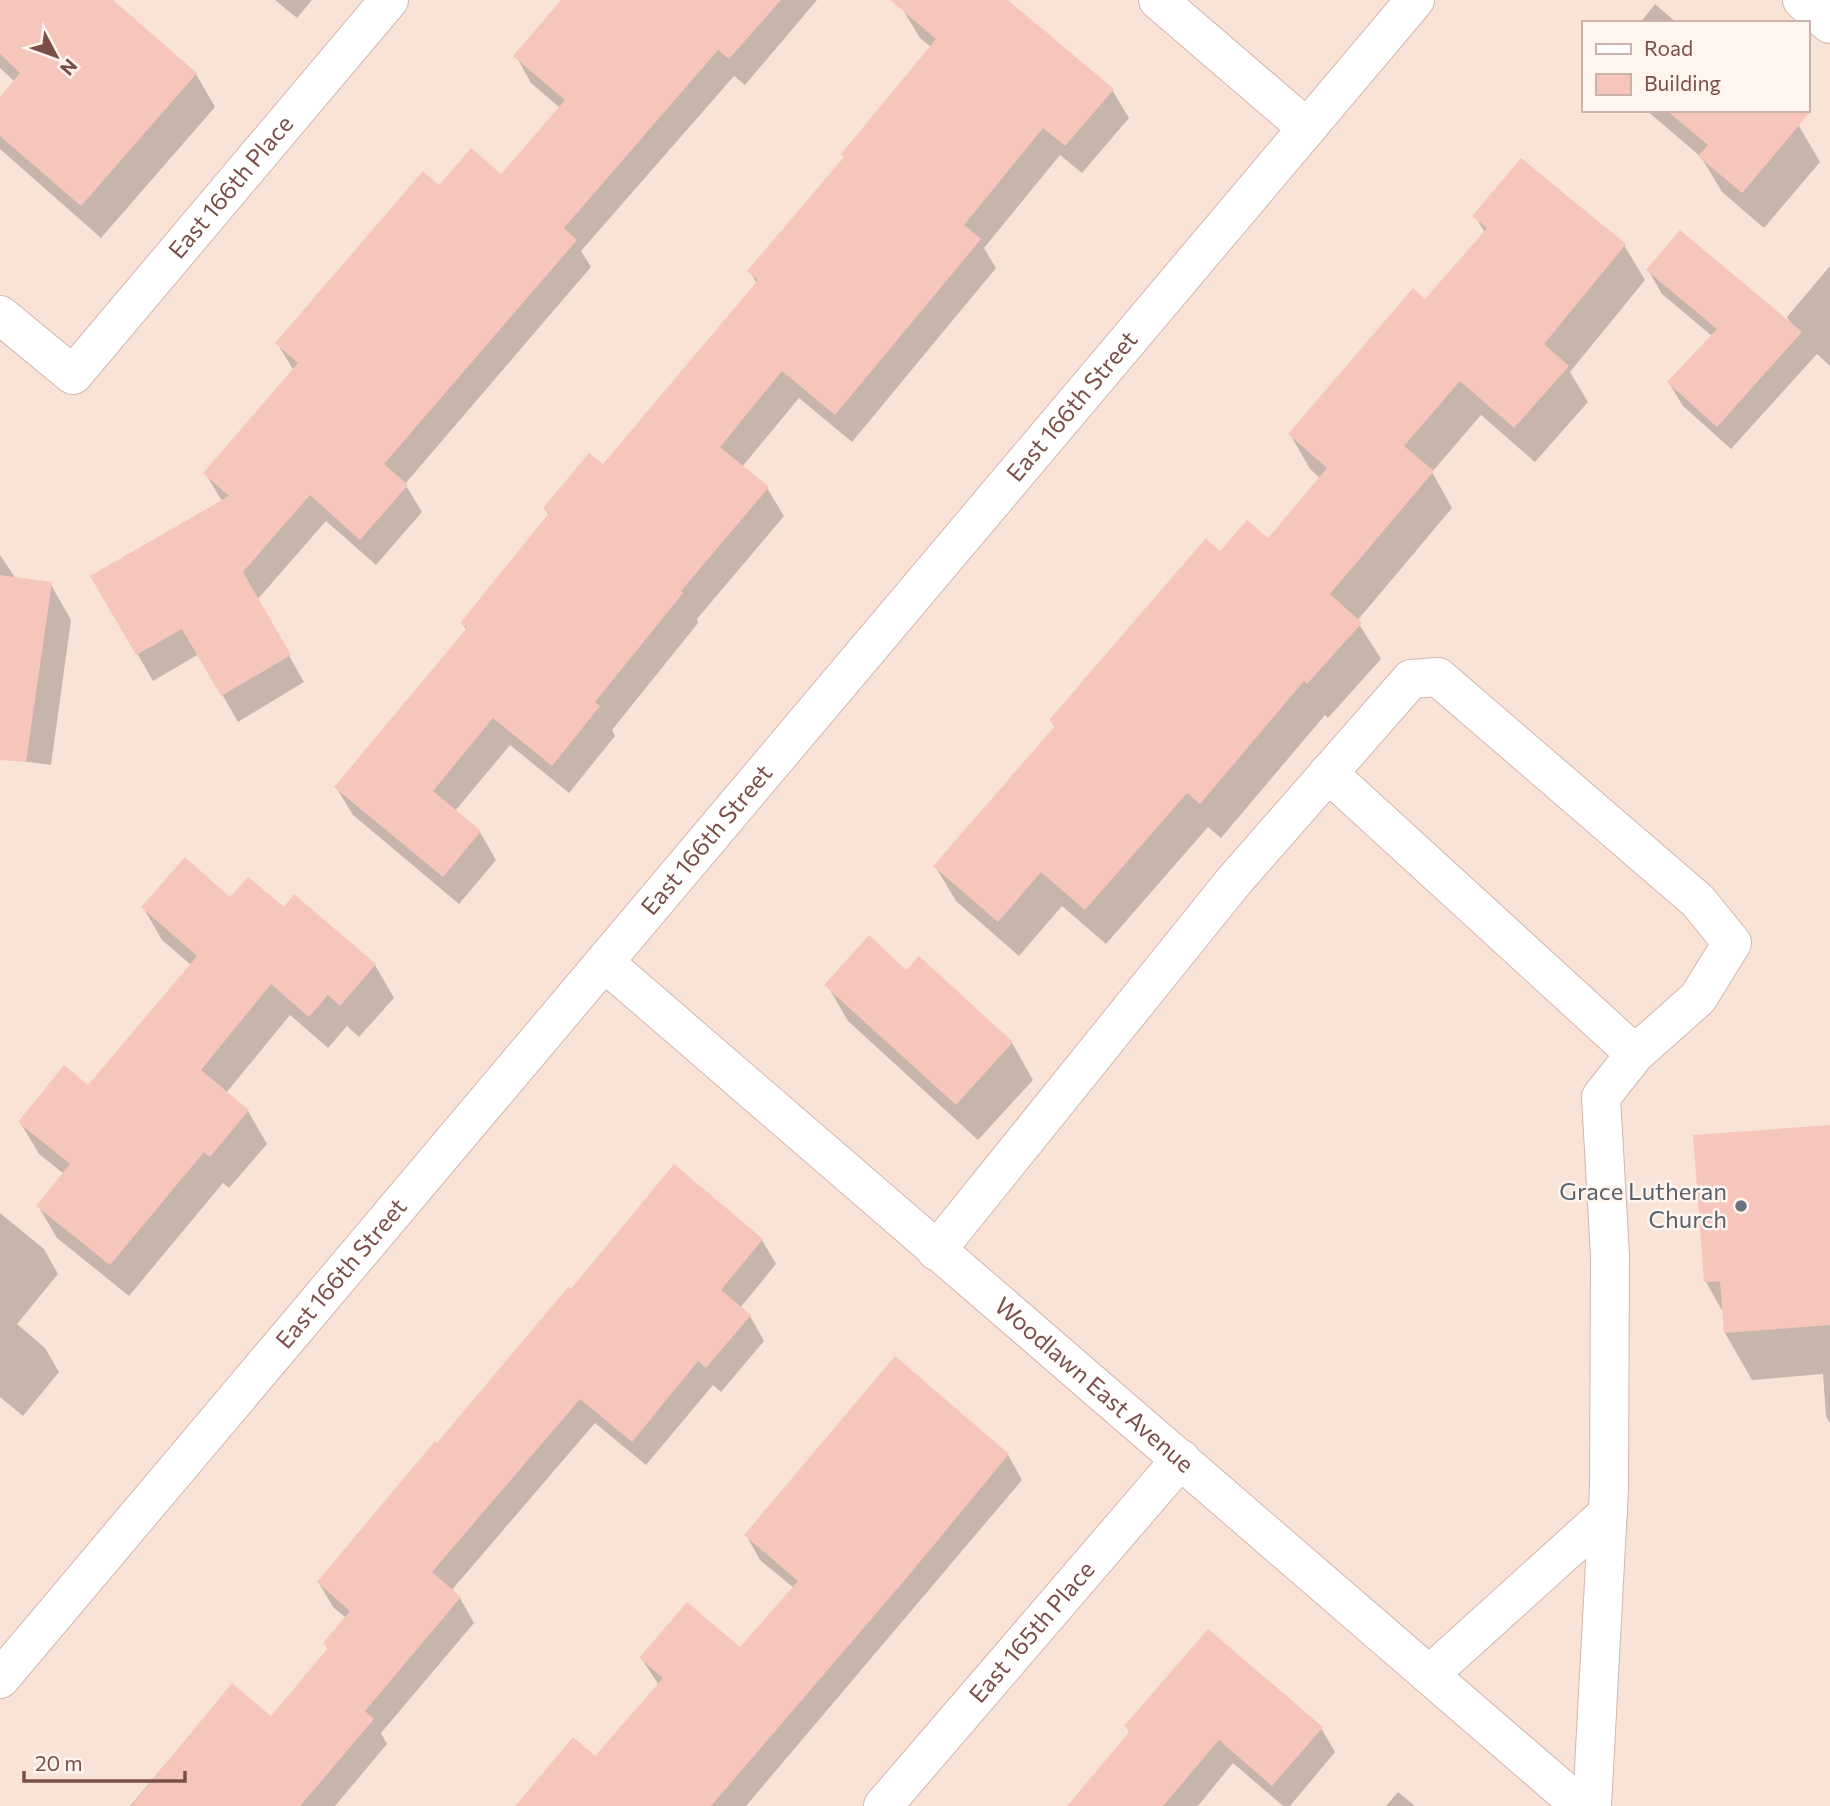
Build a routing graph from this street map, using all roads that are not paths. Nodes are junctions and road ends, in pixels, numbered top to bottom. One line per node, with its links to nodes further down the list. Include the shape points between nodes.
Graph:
1 (389, 0): 7 (street, East 166th Place, via 73,375)
2 (1158, 0): 6 (street)
3 (1415, 0): 6 (street, East 166th Street)
4 (1802, 0): 5 (street)
5 (1830, 24)
6 (1307, 128): 9 (street, East 166th Street)
7 (0, 314)
8 (1328, 773): 10 (street); 10 (street, via 1411,679 1438,677 1698,901 1732,943 1698,998); 11 (street, via 1234,881)
9 (605, 964): 11 (street, Woodlawn East Avenue); 15 (street, East 166th Street)
10 (1635, 1054): 13 (street, via 1601,1097 1610,1256)
11 (936, 1251): 12 (street, Woodlawn East Avenue)
12 (1181, 1459): 14 (street, Woodlawn East Avenue); 16 (street, East 165th Place)
13 (1608, 1513): 14 (street); 18 (street)
14 (1429, 1675): 17 (street, Woodlawn East Avenue)
15 (0, 1679)
16 (883, 1806)
17 (1581, 1806)
18 (1592, 1806)

